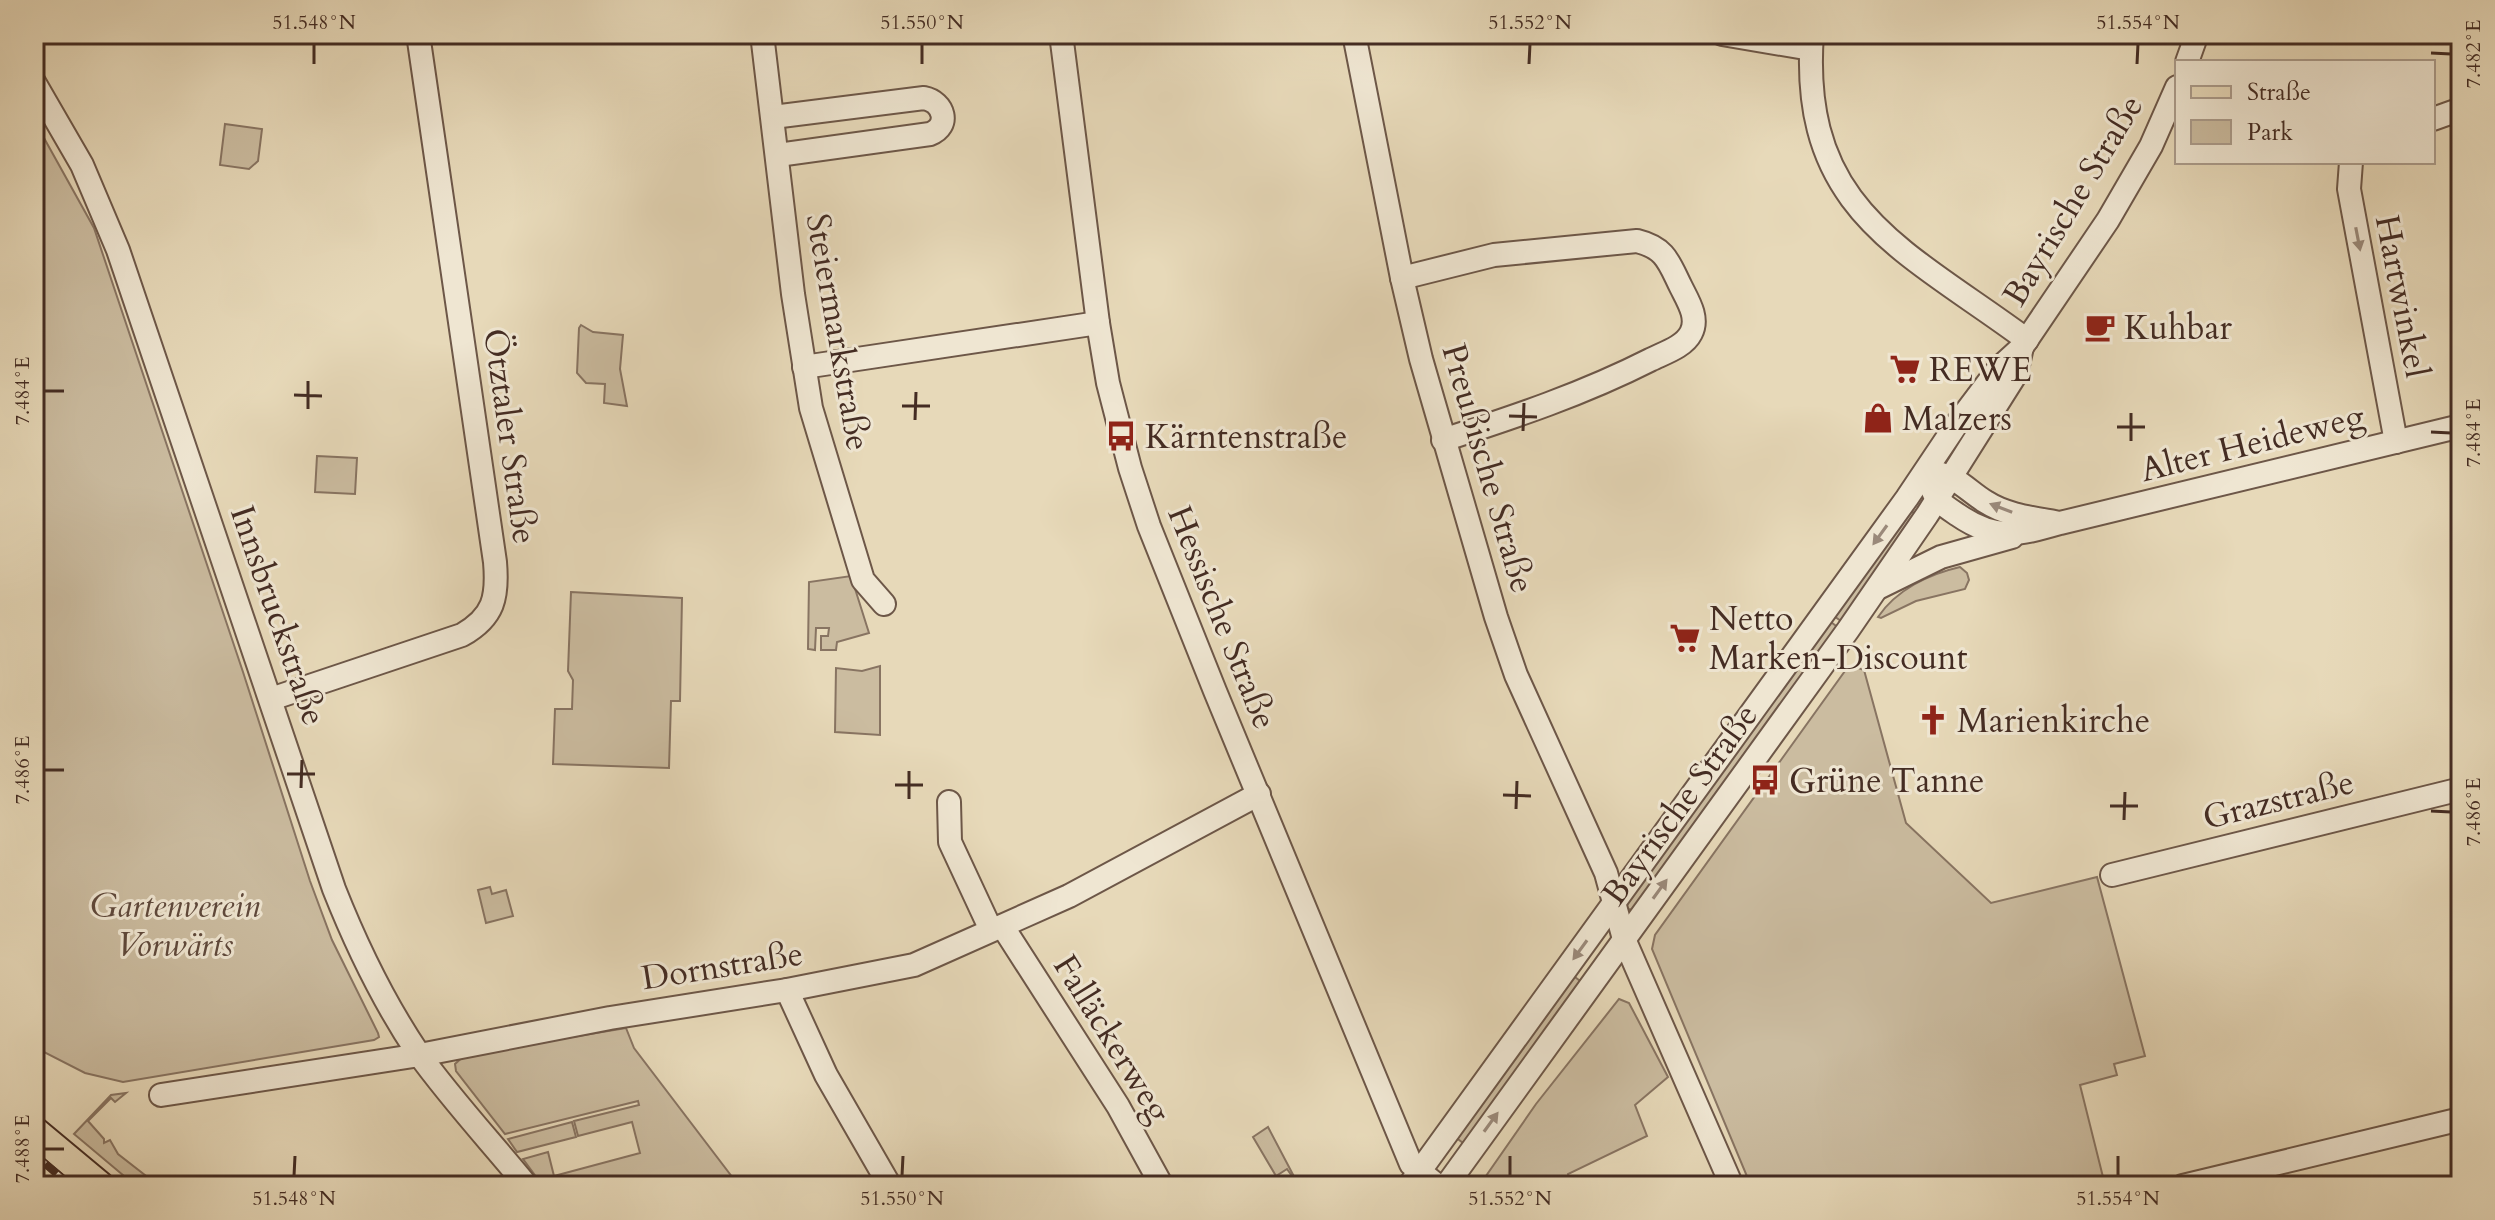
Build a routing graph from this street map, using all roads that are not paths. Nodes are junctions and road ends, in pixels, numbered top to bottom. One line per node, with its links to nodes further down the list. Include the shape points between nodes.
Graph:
1 (418, 34): 30 (street, Ötztaler Straße, via 495,562 494,599 483,622 462,635)
2 (762, 34): 12 (street, Steiermarkstraße)
3 (1061, 34): 17 (street, Hessische Straße)
4 (1354, 34): 16 (street, Preußische Straße)
5 (1722, 34): 7 (street)
6 (2197, 34): 8 (street)
7 (1812, 42): 18 (street, via 1811,90 1821,141 1841,186 1899,249)
8 (2188, 60)
9 (34, 82): 30 (street, Innsbruckstraße, via 82,165 118,250)
10 (2175, 92): 18 (street, Bayrische Straße, via 2108,220)
11 (2461, 109): 13 (street)
12 (773, 117): 14 (street, Steiermarkstraße); 14 (street, via 924,98 939,105 943,114 942,124 930,134)
13 (2435, 118)
14 (778, 155): 19 (street, Steiermarkstraße)
15 (2351, 164): 22 (street, Hartwinkel, one-way to 22, via 2349,189)
16 (1402, 278): 21 (street, Preußische Straße); 21 (street, via 1494,255 1637,241 1666,257 1695,320 1683,344 1643,364 1555,403)
17 (1098, 323): 19 (street); 32 (street, Hessische Straße, via 1145,515)
18 (2024, 344): 23 (street, Bayrische Straße, via 1999,368); 24 (street, Bayrische Straße, via 2016,374)
19 (804, 367): 29 (street, Steiermarkstraße, via 818,435 863,580)
20 (2461, 426): 22 (street, Alter Heideweg)
21 (1443, 440): 35 (street, Preußische Straße, via 1516,675 1606,873)
22 (2396, 442): 26 (street, Alter Heideweg)
23 (1925, 471): 24 (street, Alter Heideweg); 25 (street); 35 (street, Bayrische Straße, one-way to 35)
24 (1951, 476): 25 (street, Bayrische Straße); 26 (street, Alter Heideweg, one-way to 24, via 1996,507)
25 (1936, 500): 27 (street, Alter Heideweg, via 1973,525); 28 (street, Bayrische Straße)
26 (2060, 523): 27 (street, Alter Heideweg)
27 (2022, 534): 28 (street, via 1941,557)
28 (1875, 589): 37 (street, Bayrische Straße, one-way to 28)
29 (884, 604)
30 (271, 699): 39 (street, Innsbruckstraße, via 352,935)
31 (2461, 789): 34 (street, Grazstraße)
32 (1259, 794): 36 (street, Dornstraße, via 1134,864); 43 (street, Hessische Straße)
33 (949, 802): 36 (street, Falläckerweg, via 950,842)
34 (2112, 875)
35 (1613, 903): 37 (street, Bayrische Straße); 43 (street, Bayrische Straße, one-way to 43)
36 (997, 929): 38 (street, Dornstraße, via 914,965); 47 (street, Falläckerweg, via 1118,1106)
37 (1624, 939): 49 (street, Bayrische Straße, one-way to 37); 50 (street)
38 (787, 990): 39 (street, Dornstraße); 46 (street, via 826,1075)
39 (420, 1055): 40 (street, Dornstraße); 45 (street, Innsbruckstraße)
40 (161, 1095)
41 (2461, 1119): 51 (street)
42 (34, 1131): 44 (main road)
43 (1414, 1179): 48 (street, Hessische Straße)
44 (100, 1186)
45 (527, 1186)
46 (890, 1186)
47 (1162, 1186)
48 (1438, 1186)
49 (1446, 1186)
50 (1732, 1186)
51 (2183, 1186)

